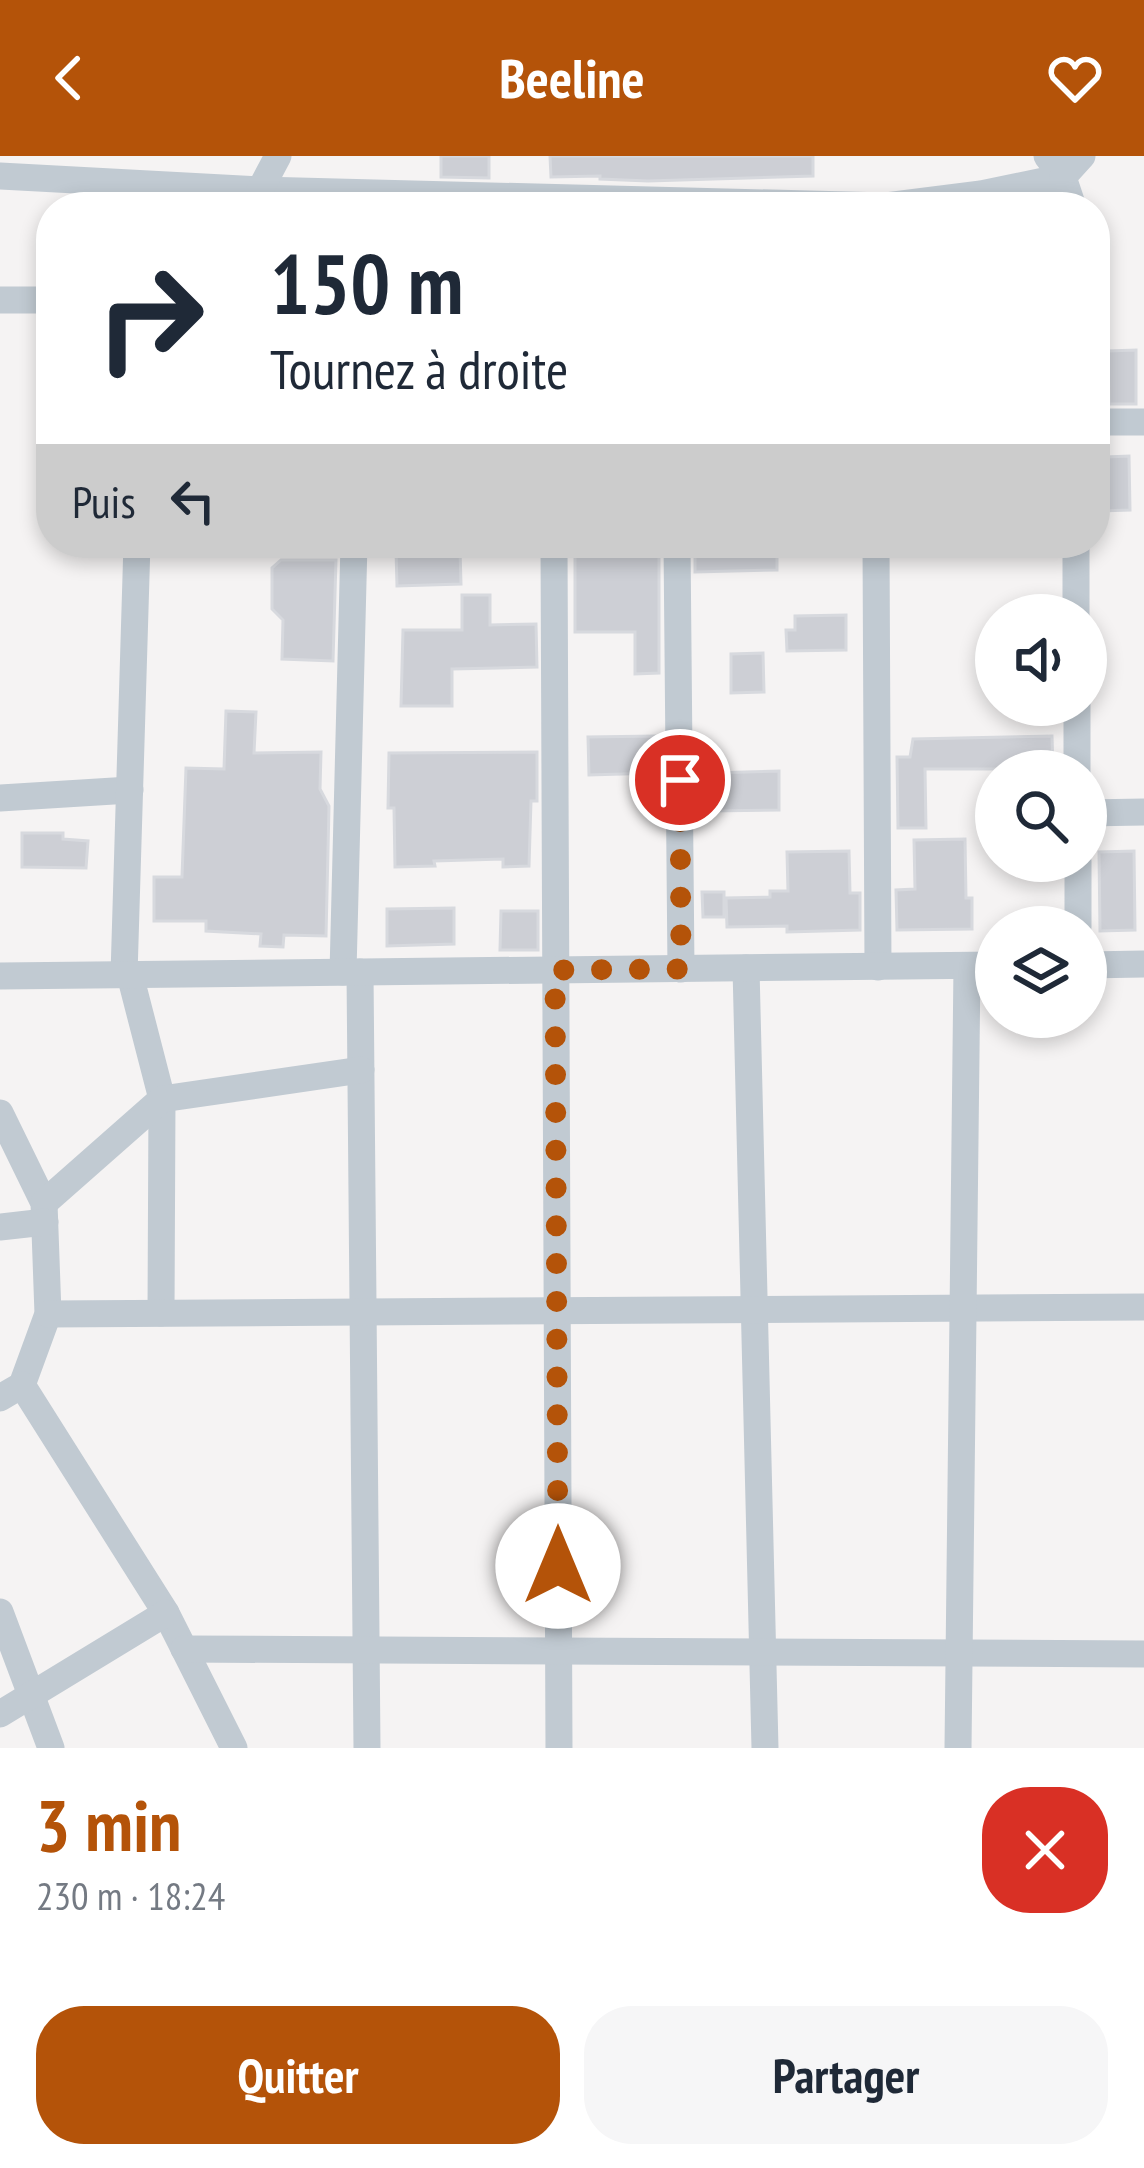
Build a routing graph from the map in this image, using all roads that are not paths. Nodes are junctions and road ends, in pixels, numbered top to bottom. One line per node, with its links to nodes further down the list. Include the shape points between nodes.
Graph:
1 (278, 156): 4 (street)
2 (1064, 163): 8 (street)
3 (0, 176): 5 (street)
4 (260, 190): 6 (street); 7 (street)
5 (121, 192)
6 (224, 192)
7 (338, 192)
8 (986, 192)
9 (0, 300): 10 (street)
10 (36, 300)
11 (1110, 422): 12 (street)
12 (1144, 422)
13 (137, 558): 20 (street)
14 (354, 558): 32 (street)
15 (554, 558): 31 (street)
16 (677, 558): 30 (street)
17 (876, 558): 28 (street)
18 (1076, 558): 19 (street)
19 (1076, 594)
20 (130, 790): 21 (street); 33 (street)
21 (0, 798)
22 (1144, 812): 23 (street)
23 (1107, 813)
24 (1144, 964): 25 (street)
25 (1107, 965)
26 (967, 966): 27 (street); 28 (street); 41 (street)
27 (975, 966)
28 (878, 967): 29 (street)
29 (746, 968): 30 (street); 42 (street)
30 (681, 969): 31 (street)
31 (555, 970): 32 (street); 43 (street)
32 (351, 972): 33 (street); 35 (street)
33 (127, 975): 34 (street); 36 (street)
34 (0, 976)
35 (361, 1070): 36 (street); 44 (street)
36 (162, 1099): 38 (street); 45 (street)
37 (0, 1113): 38 (street)
38 (44, 1212): 39 (street); 46 (street)
39 (0, 1227)
40 (1144, 1307): 41 (street)
41 (963, 1309): 42 (street); 54 (street)
42 (754, 1310): 43 (street); 53 (street)
43 (557, 1311): 44 (street); 52 (street)
44 (363, 1312): 45 (street); 51 (street)
45 (161, 1313): 46 (street)
46 (48, 1314): 47 (street)
47 (11, 1392): 49 (street)
48 (0, 1612): 56 (street)
49 (166, 1613): 50 (street); 56 (street)
50 (184, 1649): 51 (street); 59 (street)
51 (366, 1650): 52 (street); 60 (street)
52 (558, 1651): 53 (street); 61 (street)
53 (763, 1652): 54 (street); 62 (street)
54 (959, 1653): 55 (street); 63 (street)
55 (1144, 1654)
56 (32, 1695): 57 (street); 58 (street)
57 (0, 1714)
58 (51, 1748)
59 (234, 1748)
60 (368, 1748)
61 (559, 1748)
62 (765, 1748)
63 (958, 1748)

